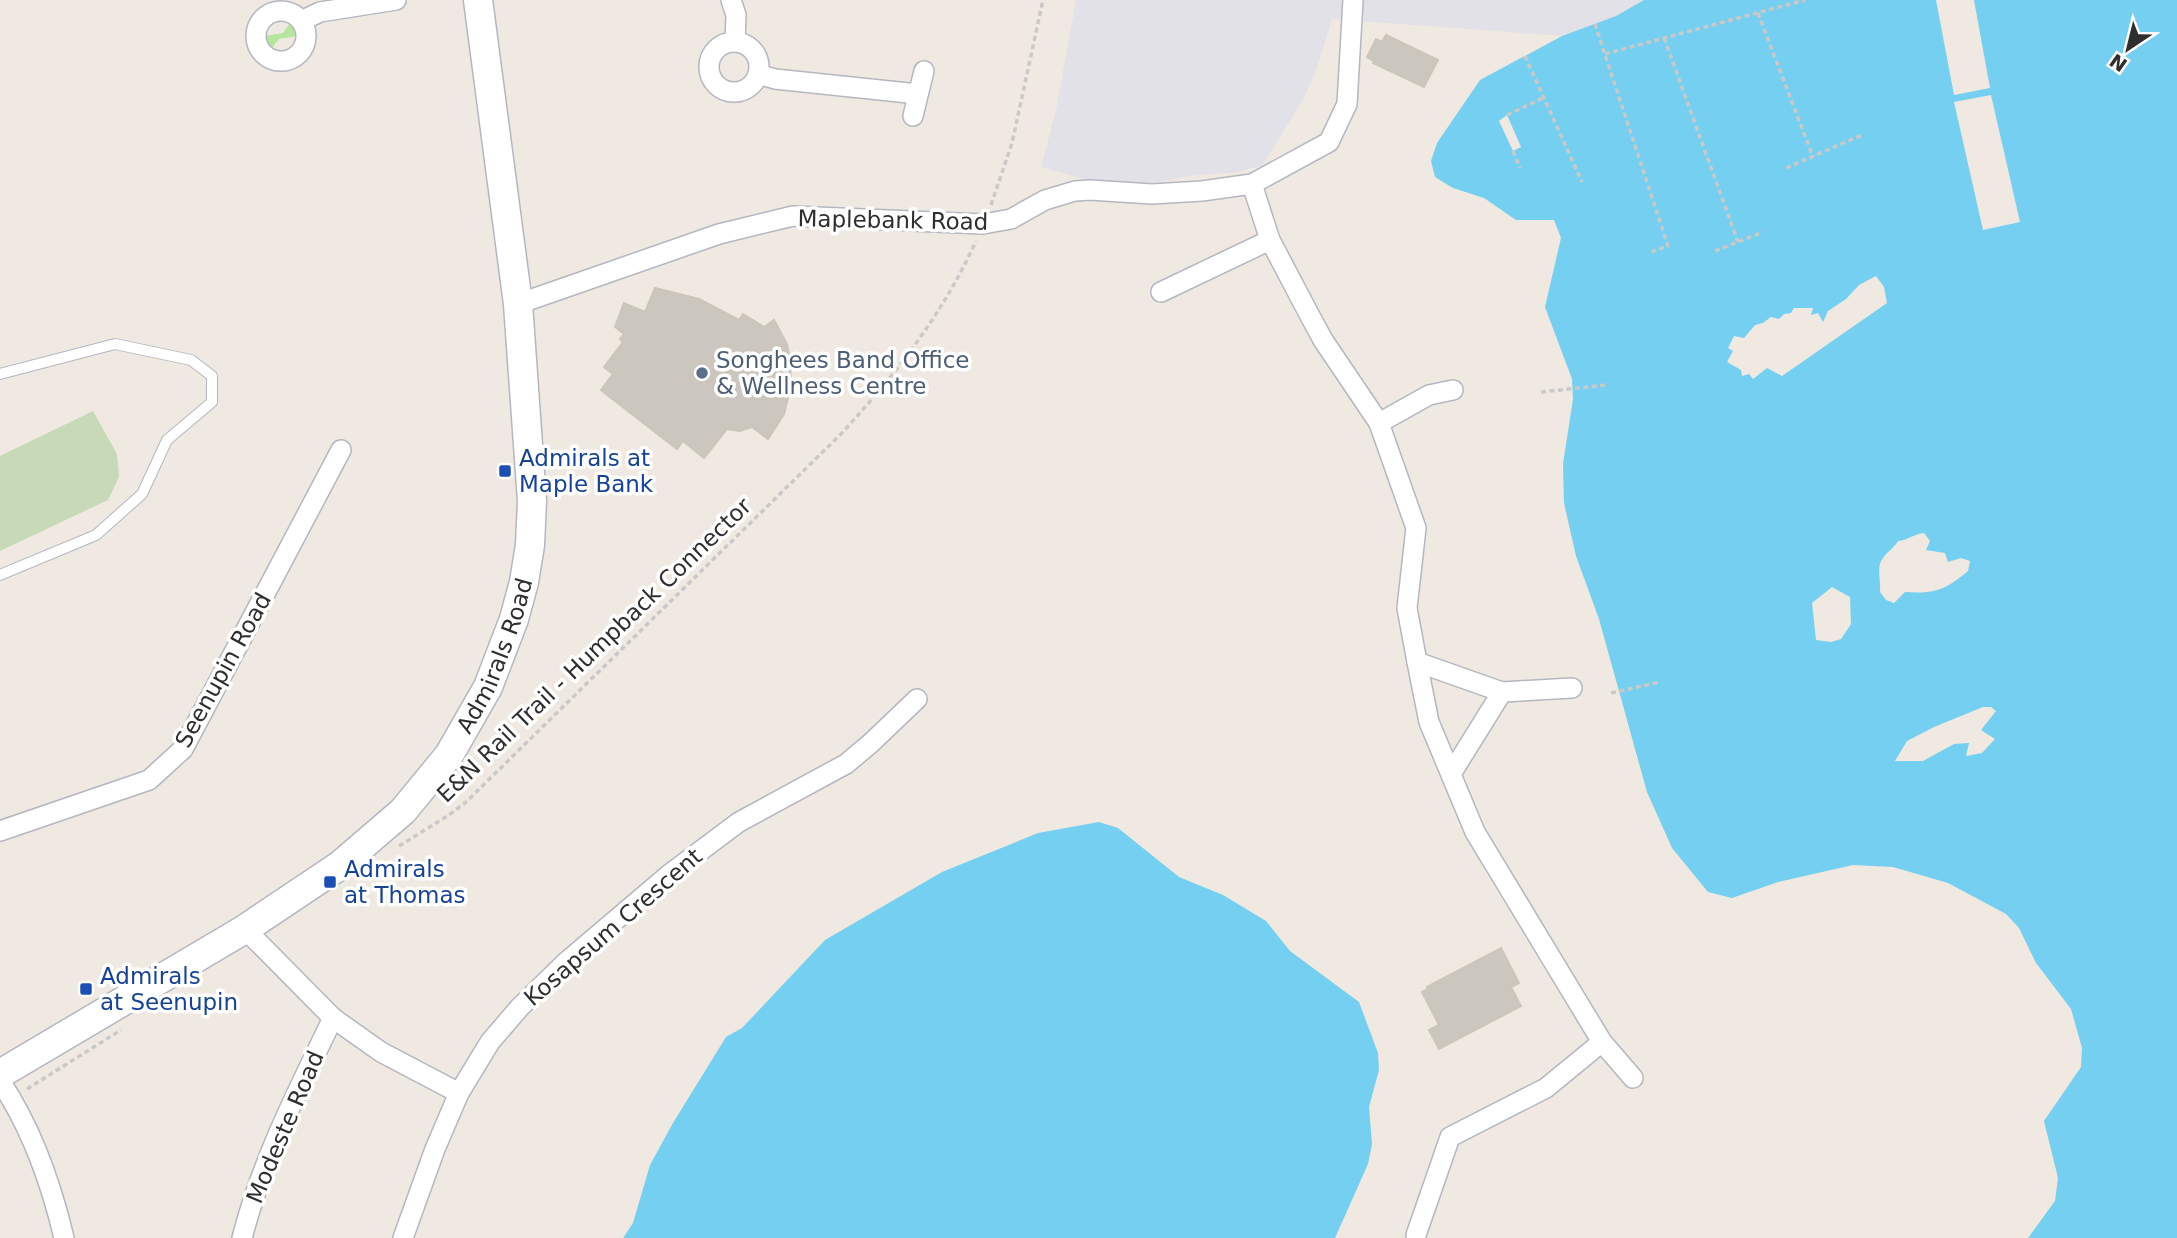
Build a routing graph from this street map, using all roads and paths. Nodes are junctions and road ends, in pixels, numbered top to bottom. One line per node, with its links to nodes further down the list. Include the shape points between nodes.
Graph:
1 (396, 0): 8 (street, via 320,12)
2 (478, 0): 35 (main road, Admirals Road)
3 (731, 0): 11 (street, via 736,15)
4 (1043, 0): 27 (path, via 1012,143)
5 (1353, 0): 26 (street, Maplebank Road, via 1347,104 1329,142)
6 (1805, 0): 7 (path)
7 (1758, 13): 10 (path); 22 (path)
8 (301, 21)
9 (1595, 24): 12 (path)
10 (1664, 38): 12 (path); 31 (path)
11 (735, 42): 15 (street, via 752,50); 15 (street, via 720,46 711,59 710,74 716,83 739,91 749,87)
12 (1605, 54): 33 (path, via 1668,246)
13 (1525, 56): 17 (path)
14 (924, 71): 16 (street)
15 (758, 74): 16 (street)
16 (918, 94): 19 (street)
17 (1544, 98): 18 (path); 25 (path)
18 (1507, 115)
19 (913, 116)
20 (1863, 135): 22 (path)
21 (1513, 151): 23 (path)
22 (1813, 157): 24 (path)
23 (1520, 168)
24 (1786, 168)
25 (1582, 182)
26 (1252, 184): 30 (street); 35 (street, Maplebank Road, via 1152,194 1075,191 1045,200 1012,219 983,224 793,216 719,234)
27 (990, 208)
28 (1763, 232): 31 (path)
29 (979, 233): 51 (path, E&N Rail Trail - Humpback Connector, via 921,338 841,434 465,803)
30 (1270, 240): 34 (street); 40 (street, via 1323,340)
31 (1738, 242): 32 (path)
32 (1715, 251)
33 (1648, 253)
34 (1161, 292)
35 (518, 304): 52 (main road, Admirals Road, via 532,501 530,545 514,619 488,687 449,755 402,811 339,866)
36 (0, 374): 42 (lane, via 115,344 191,360 212,376 212,402 167,440 142,494 96,535)
37 (1606, 385): 39 (path)
38 (1453, 390): 40 (street, via 1429,395)
39 (1541, 392)
40 (1379, 423): 43 (street, via 1416,528 1407,608)
41 (341, 450): 50 (street, Seenupin Road, via 183,749 149,780)
42 (0, 575)
43 (1417, 662): 46 (street); 49 (street, via 1429,722)
44 (1660, 682): 47 (path)
45 (1572, 688): 46 (street)
46 (1502, 692): 49 (street)
47 (1611, 693)
48 (917, 699): 60 (street, Kosapsum Crescent, via 846,764 739,821 565,963 490,1042)
49 (1451, 774): 55 (street, via 1475,832)
50 (0, 831)
51 (392, 850)
52 (245, 929): 53 (street); 56 (main road, Admirals Road)
53 (333, 1018): 60 (street, via 381,1052); 63 (street, Modeste Road, via 276,1137)
54 (125, 1027): 57 (path)
55 (1602, 1042): 58 (street); 61 (street, via 1546,1088 1450,1137)
56 (0, 1074)
57 (47, 1077)
58 (1633, 1078)
59 (0, 1081): 62 (street, via 30,1135)
60 (459, 1093): 64 (street, Kosapsum Crescent)
61 (1416, 1235)
62 (64, 1238)
63 (242, 1238)
64 (403, 1238)

